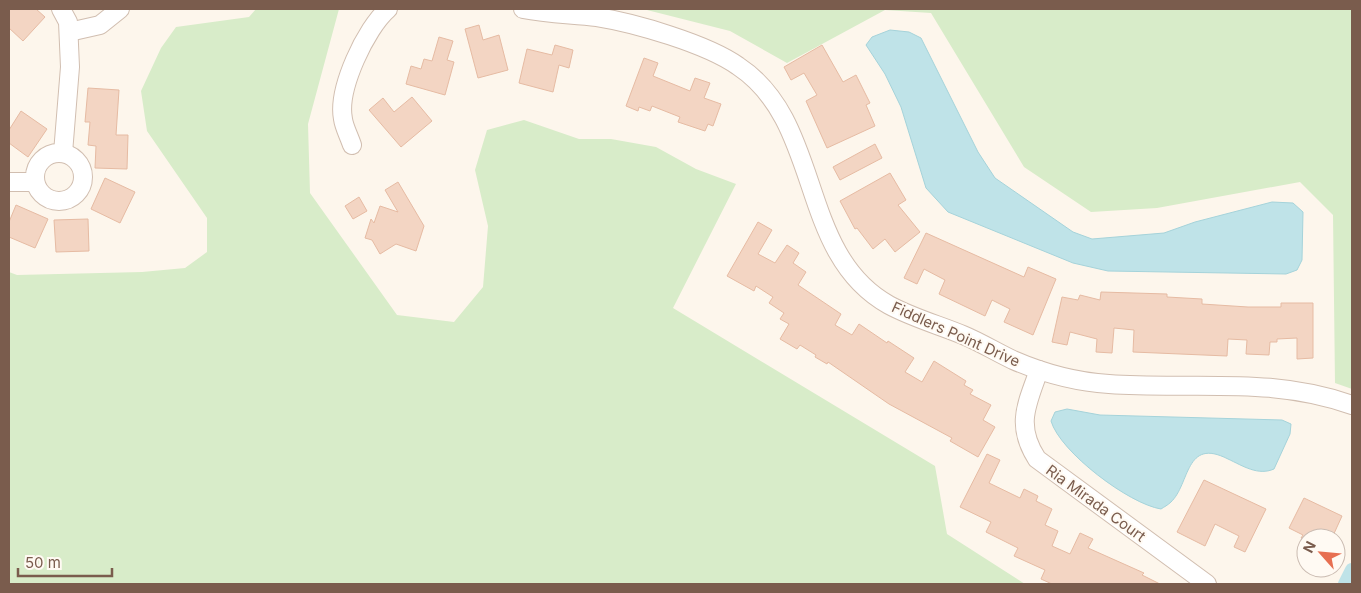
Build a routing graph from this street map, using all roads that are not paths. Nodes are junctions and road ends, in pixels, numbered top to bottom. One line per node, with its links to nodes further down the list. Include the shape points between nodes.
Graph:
1 (61, 9): 6 (street)
2 (120, 9): 6 (street, via 100,26)
3 (388, 9): 7 (street, via 370,29 349,76 342,118)
4 (523, 9): 5 (street, Fiddlers Point Drive, via 552,14)
5 (587, 13): 11 (street, Fiddlers Point Drive, via 650,30 740,66 757,81 781,113 808,176 823,226 856,279 901,311)
6 (69, 32): 8 (street, via 70,67)
7 (352, 145)
8 (63, 153): 10 (street, via 55,152 41,160 36,166); 10 (street, via 71,156 82,168 79,191 66,201 58,202 43,196)
9 (9, 182): 10 (street)
10 (35, 182)
11 (1039, 370): 12 (street, Fiddlers Point Drive, via 1109,384 1274,386 1324,395); 13 (street, Ria Mirada Court, via 1024,423 1026,436 1038,459)
12 (1352, 405)
13 (1207, 584)

